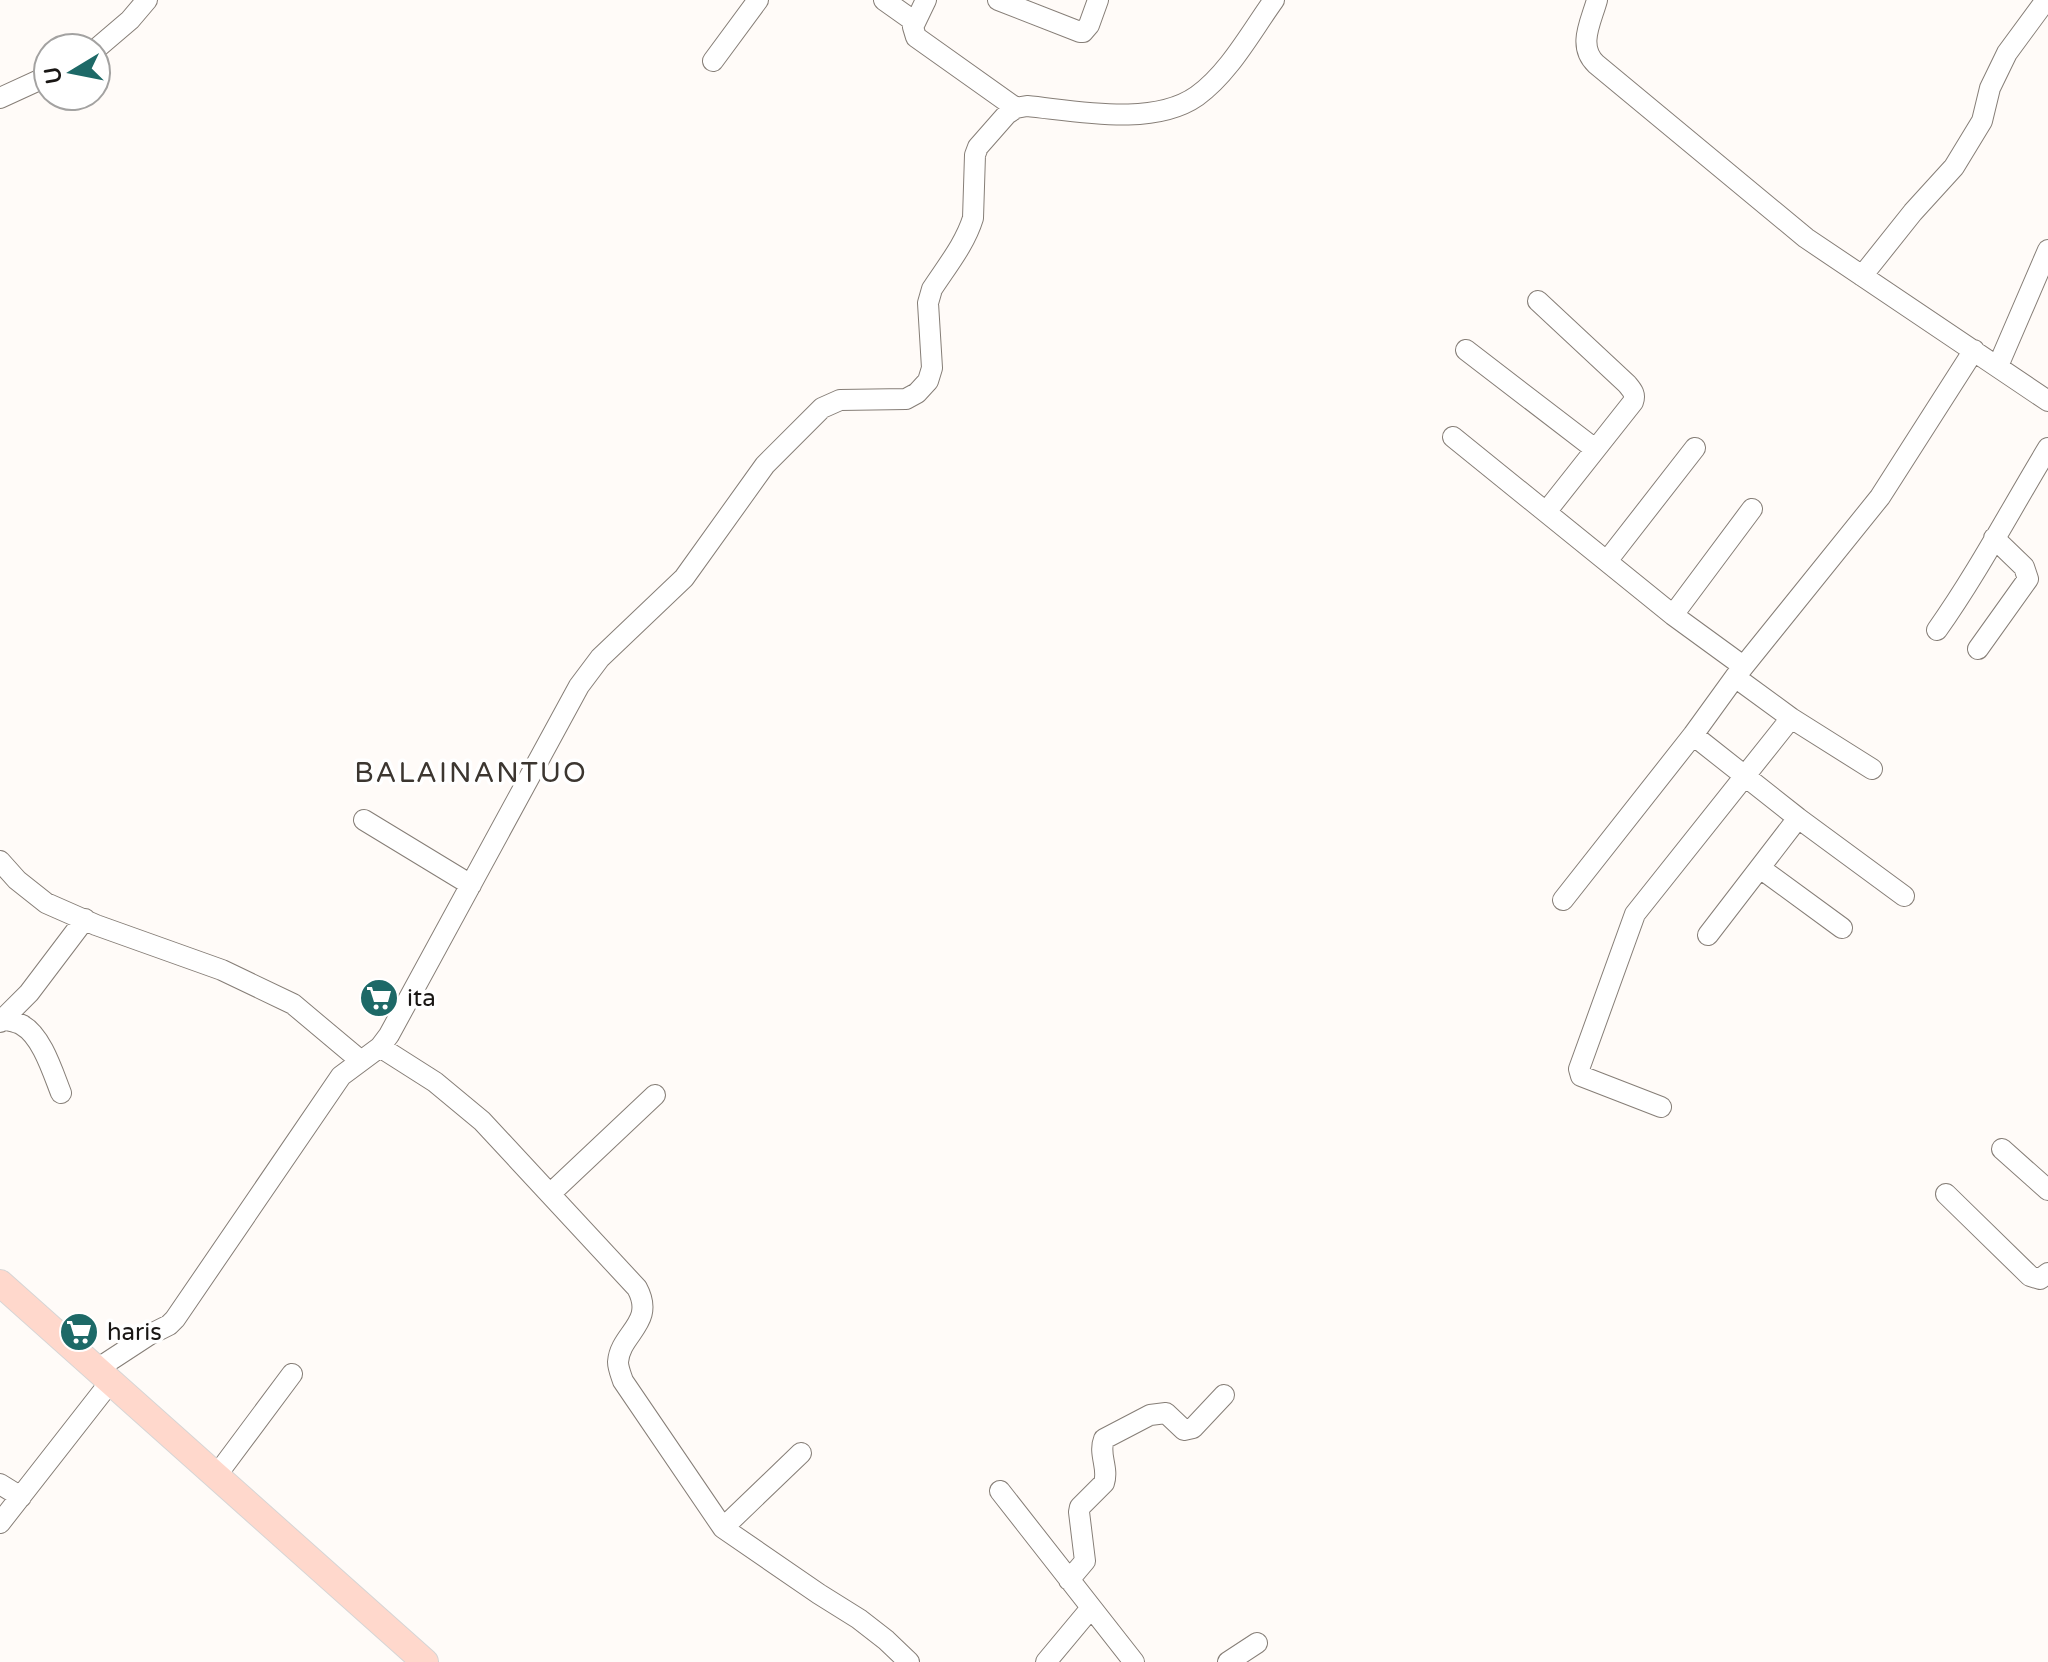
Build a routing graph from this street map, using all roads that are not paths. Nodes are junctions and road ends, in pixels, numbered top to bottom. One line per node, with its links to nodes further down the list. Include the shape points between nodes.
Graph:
1 (147, 0): 11 (street)
2 (758, 0): 12 (street)
3 (884, 0): 10 (street)
4 (926, 0): 10 (street)
5 (998, 0): 6 (street, via 1080,32 1089,25)
6 (1098, 0)
7 (1274, 0): 15 (street, via 1234,57 1195,98 1137,114)
8 (1597, 0): 17 (street, via 1585,41 1589,58 1806,238)
9 (2046, 0): 17 (street, via 2007,53 1982,121 1954,167)
10 (915, 22): 15 (street, via 913,33 919,41)
11 (112, 35)
12 (713, 61)
13 (32, 85): 14 (street)
14 (0, 98)
15 (1016, 108): 43 (street, via 978,147 970,228 929,297 928,381 906,399 840,400 822,408 765,465 684,578 600,658 579,686)
16 (2048, 250): 21 (street)
17 (1862, 276): 20 (street)
18 (1538, 301): 26 (street, via 1634,394)
19 (1466, 350): 26 (street)
20 (1974, 350): 21 (street); 34 (street, via 1880,497)
21 (1998, 366): 22 (street)
22 (2048, 401)
23 (1453, 437): 28 (street)
24 (1695, 448): 30 (street)
25 (2048, 448): 29 (street)
26 (1595, 449): 28 (street)
27 (1752, 509): 31 (street)
28 (1546, 512): 30 (street)
29 (1994, 538): 32 (street); 33 (street, via 2024,567 2028,579)
30 (1607, 561): 31 (street)
31 (1673, 615): 34 (street)
32 (1937, 630)
33 (1978, 649)
34 (1739, 671): 35 (street); 36 (street)
35 (1791, 718): 37 (street); 38 (street)
36 (1693, 735): 38 (street); 45 (street)
37 (1872, 769)
38 (1745, 776): 39 (street); 54 (street, via 1635,914 1579,1069 1581,1076)
39 (1798, 818): 42 (street); 44 (street)
40 (364, 820): 43 (street)
41 (0, 861): 46 (street, via 46,903)
42 (1760, 868): 47 (street); 48 (street)
43 (471, 885): 50 (street)
44 (1904, 896)
45 (1563, 900)
46 (85, 919): 49 (street); 51 (street, via 222,970 293,1004)
47 (1842, 928)
48 (1708, 935)
49 (2, 1020): 52 (street, via 23,1025 32,1034)
50 (380, 1047): 51 (street); 57 (street, via 458,1099)
51 (361, 1061): 62 (street, via 341,1076 175,1319)
52 (61, 1093)
53 (655, 1095): 57 (street)
54 (1661, 1107)
55 (2002, 1149): 56 (street)
56 (2048, 1190)
57 (550, 1194): 70 (street, via 642,1297 642,1315 620,1354 619,1371)
58 (1946, 1194): 59 (street, via 2030,1276 2040,1279)
59 (2048, 1273)
60 (0, 1283): 62 (main road)
61 (292, 1374): 65 (street)
62 (104, 1375): 65 (main road); 68 (street)
63 (1224, 1395): 71 (street, via 1193,1428 1184,1430 1166,1413 1158,1413 1104,1439 1106,1478 1080,1507 1085,1561)
64 (801, 1453): 70 (street)
65 (216, 1476): 74 (main road)
66 (0, 1484): 68 (street)
67 (1000, 1491): 71 (street)
68 (21, 1497): 69 (street)
69 (0, 1523)
70 (723, 1528): 75 (street, via 859,1619)
71 (1069, 1580): 72 (street)
72 (1091, 1608): 76 (street); 77 (street)
73 (1257, 1643): 78 (street)
74 (425, 1662)
75 (909, 1662)
76 (1046, 1662)
77 (1134, 1662)
78 (1228, 1662)

